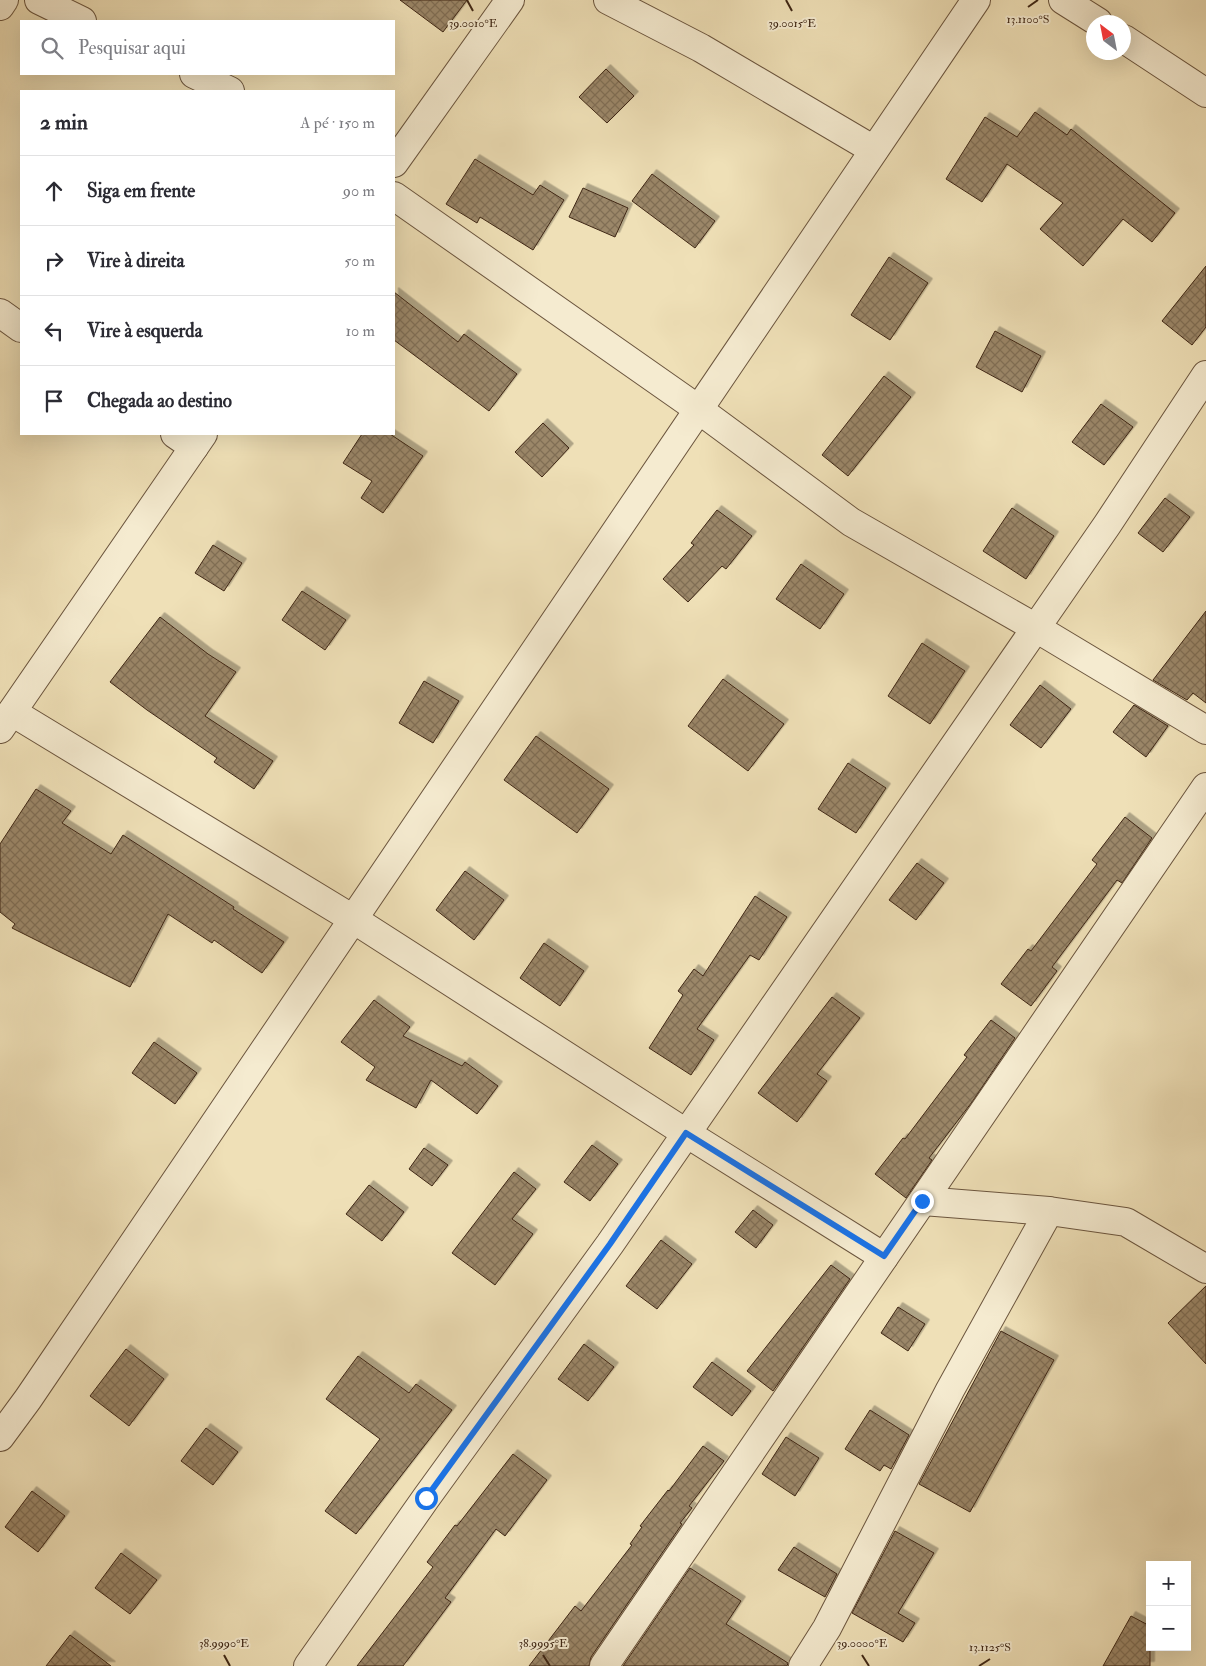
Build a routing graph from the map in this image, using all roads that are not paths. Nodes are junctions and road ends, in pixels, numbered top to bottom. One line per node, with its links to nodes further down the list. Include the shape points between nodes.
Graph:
1 (4, 0): 7 (street)
2 (39, 0): 9 (street)
3 (510, 0): 15 (street)
4 (608, 0): 14 (street, via 701,48)
5 (976, 0): 14 (street)
6 (1063, 0): 8 (street)
7 (0, 6)
8 (1087, 15)
9 (80, 20)
10 (1131, 44): 13 (street)
11 (196, 75): 12 (street)
12 (228, 90)
13 (1206, 92)
14 (874, 150): 20 (street)
15 (395, 162)
16 (395, 197): 20 (street)
17 (0, 313): 18 (street)
18 (20, 327)
19 (1206, 375): 22 (street)
20 (698, 409): 22 (street, via 851,522); 26 (street)
21 (191, 438): 23 (street)
22 (1036, 628): 24 (street); 27 (street)
23 (6, 721): 26 (street)
24 (1206, 730)
25 (1203, 799): 28 (street)
26 (353, 919): 27 (street); 32 (street)
27 (686, 1133): 30 (street); 33 (street)
28 (922, 1201): 29 (street); 30 (street)
29 (1049, 1211): 31 (street, via 1126,1222); 35 (street, via 950,1390 827,1628)
30 (884, 1256): 34 (street)
31 (1206, 1269)
32 (0, 1437)
33 (308, 1666)
34 (604, 1666)
35 (803, 1666)

